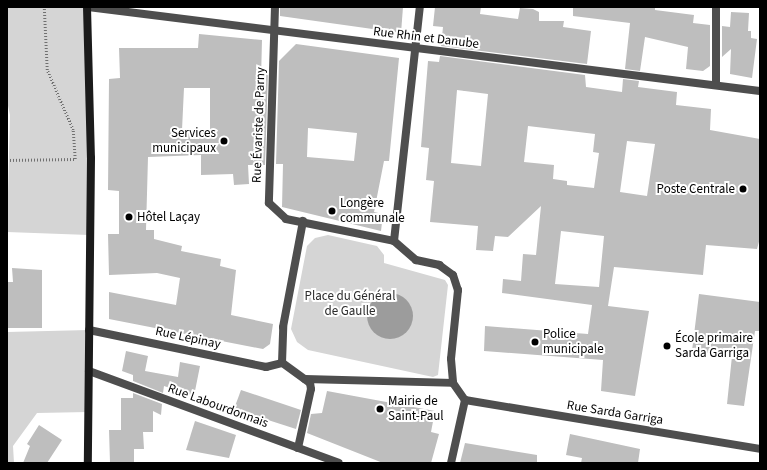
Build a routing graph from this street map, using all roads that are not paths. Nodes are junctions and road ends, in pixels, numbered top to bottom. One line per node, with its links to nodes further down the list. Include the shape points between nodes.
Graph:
1 (88, 7): 5 (street, Rue Rhin et Danube); 11 (main road, via 91,158)
2 (275, 7): 5 (street, Rue Évariste de Parny)
3 (420, 7): 6 (street)
4 (716, 7): 7 (street)
5 (274, 30): 6 (street, Rue Rhin et Danube); 9 (street, Rue Évariste de Parny, via 269,203 286,219)
6 (416, 49): 7 (street, Rue Rhin et Danube); 10 (street)
7 (716, 85): 8 (street, Rue Rhin et Danube)
8 (760, 91)
9 (303, 221): 10 (street); 12 (street, via 283,327)
10 (394, 241): 15 (street, via 416,260 439,266 453,275 458,290 450,359)
11 (88, 330): 12 (street, Rue Lépinay, via 266,367); 13 (main road)
12 (282, 363): 14 (street)
13 (89, 371): 17 (street, Rue Labourdonnais); 19 (main road)
14 (305, 379): 15 (street); 17 (street, via 311,389)
15 (453, 383): 16 (street)
16 (465, 400): 18 (street, Rue Sarda Garriga); 21 (street)
17 (298, 448): 20 (street, Rue Labourdonnais)
18 (760, 449)
19 (88, 463)
20 (338, 463)
21 (451, 463)

